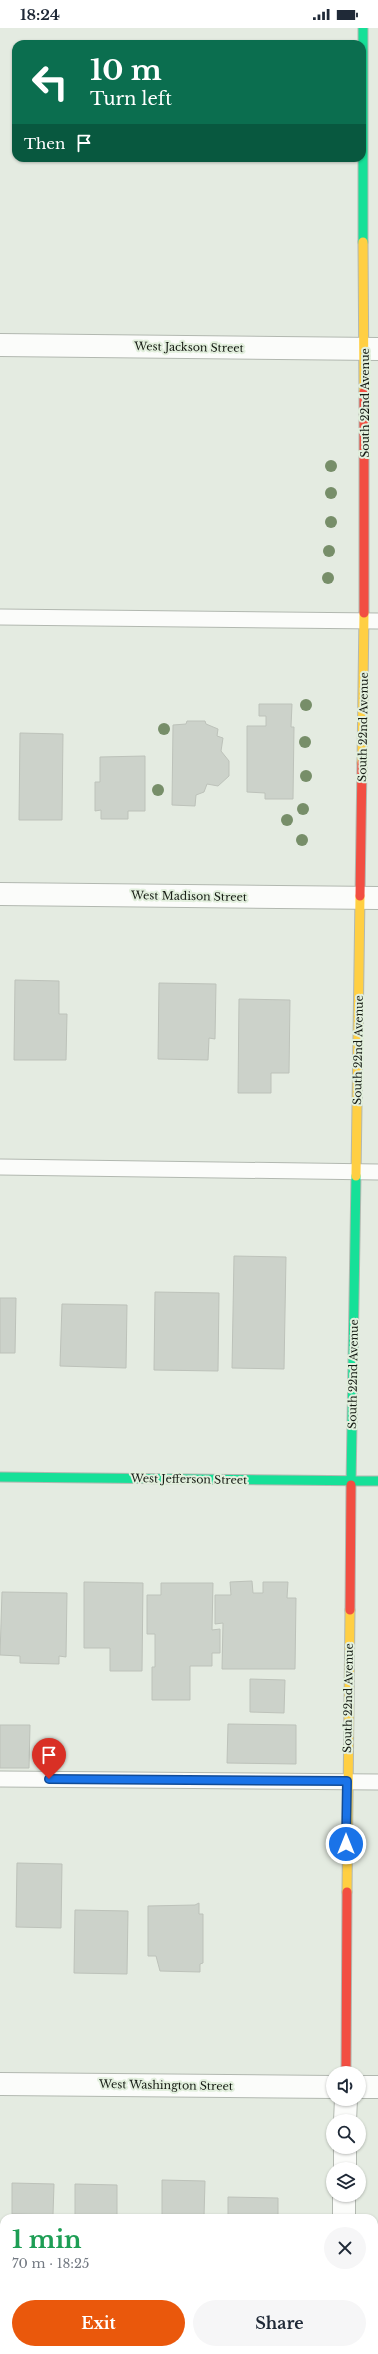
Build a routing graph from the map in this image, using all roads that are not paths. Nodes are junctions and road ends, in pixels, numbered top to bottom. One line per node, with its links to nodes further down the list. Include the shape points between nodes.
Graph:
1 (363, 28): 2 (street, South 22nd Avenue)
2 (363, 40)
3 (363, 162): 5 (street, South 22nd Avenue, via 363,281)
4 (0, 345): 5 (street, West Jackson Street)
5 (372, 349): 7 (street, South 22nd Avenue)
6 (0, 617): 7 (lane)
7 (371, 621): 9 (street, South 22nd Avenue)
8 (0, 894): 9 (street, West Madison Street)
9 (369, 898): 11 (street, South 22nd Avenue)
10 (0, 1167): 11 (lane)
11 (355, 1172): 12 (lane); 14 (street, South 22nd Avenue)
12 (378, 1172)
13 (0, 1477): 14 (street, West Jefferson Street)
14 (352, 1481): 15 (street, West Jefferson Street); 17 (street, South 22nd Avenue)
15 (378, 1481)
16 (0, 1779): 17 (lane)
17 (347, 1781): 18 (lane); 19 (street, South 22nd Avenue)
18 (378, 1782)
19 (346, 2066)
20 (0, 2084): 21 (street, West Washington Street)
21 (326, 2087)
22 (366, 2087): 23 (street)
23 (378, 2088)
24 (344, 2202): 25 (street)
25 (344, 2214)

